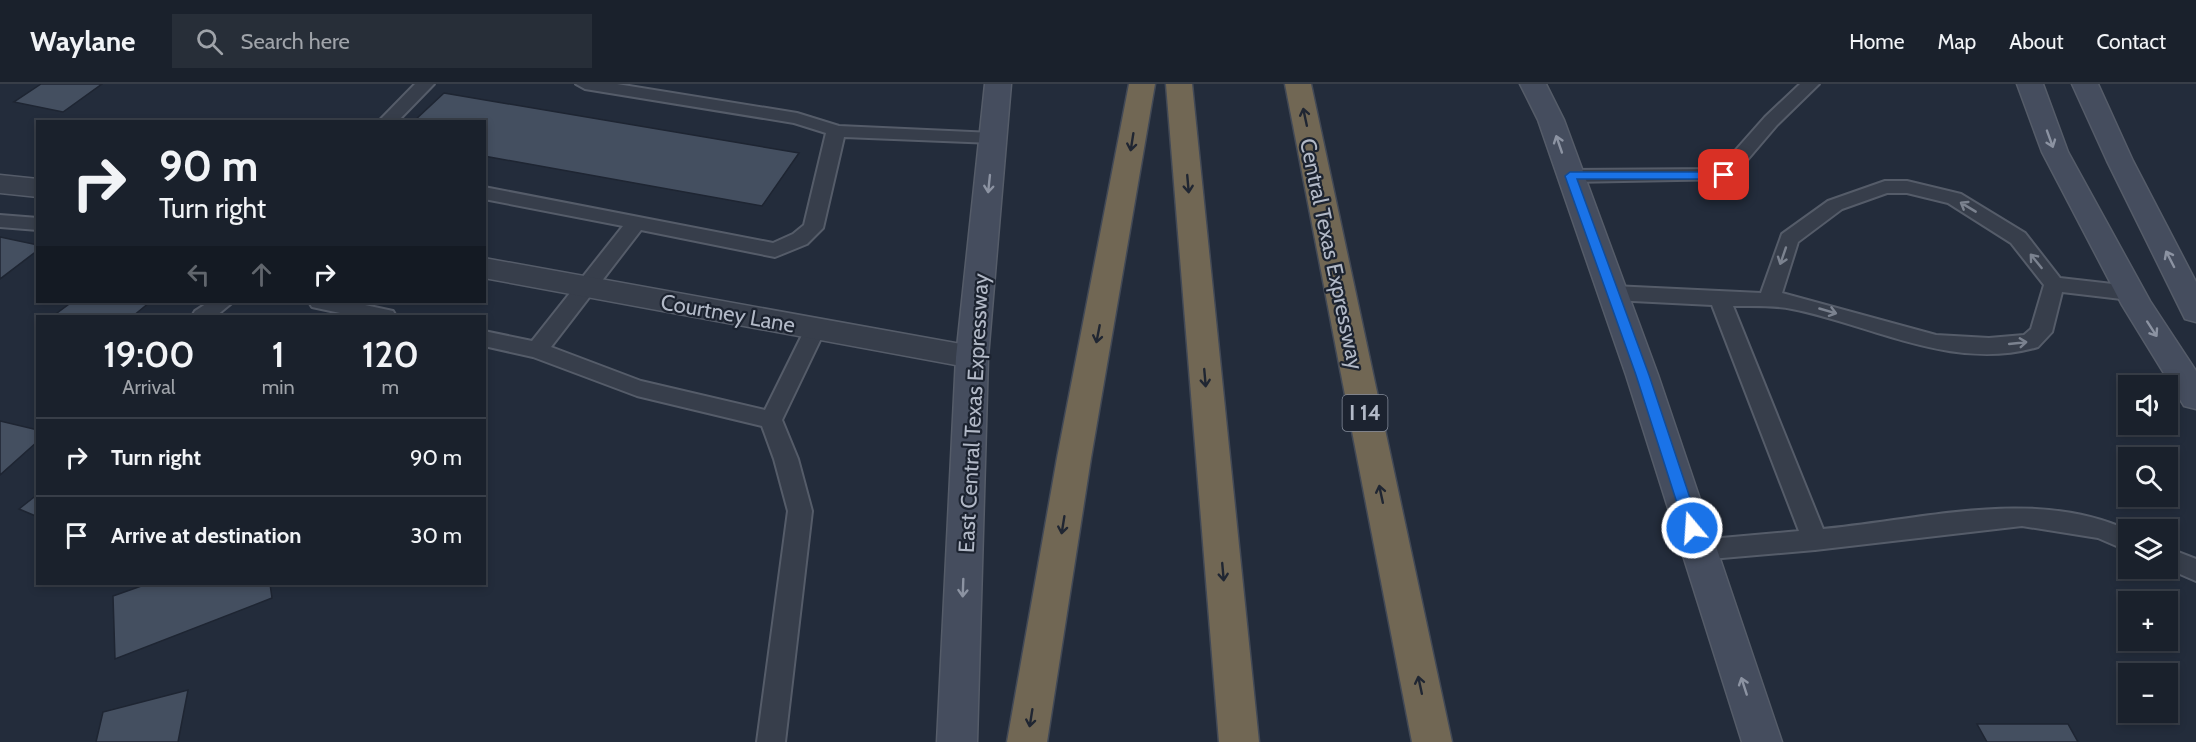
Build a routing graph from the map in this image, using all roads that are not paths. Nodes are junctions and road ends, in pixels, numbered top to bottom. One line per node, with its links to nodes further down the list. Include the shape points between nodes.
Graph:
1 (425, 84): 11 (lane)
2 (585, 84): 12 (lane, via 797,118)
3 (999, 84): 13 (main road, East Central Texas Expressway)
4 (1142, 84): 46 (highway, one-way to 46)
5 (1179, 84): 47 (highway, one-way to 47)
6 (1298, 84): 48 (highway, Central Texas Expressway / I 14, one-way to 6)
7 (1533, 84): 14 (main road, one-way to 7, via 1551,120)
8 (1810, 84): 14 (lane, via 1724,175)
9 (2030, 84): 25 (main road, one-way to 25, via 2055,152)
10 (2085, 84): 30 (main road, one-way to 10)
11 (389, 120)
12 (837, 131): 13 (lane); 19 (lane, via 813,228 787,245 775,250)
13 (993, 138): 36 (main road, East Central Texas Expressway, one-way to 36)
14 (1570, 176): 24 (main road)
15 (0, 184): 16 (street)
16 (36, 188)
17 (486, 193): 19 (lane)
18 (0, 221): 20 (lane)
19 (636, 223): 23 (lane)
20 (36, 224)
21 (486, 268): 23 (street, Courtney Lane)
22 (2054, 284): 25 (lane); 27 (lane, one-way to 22, via 1791,301 1936,343 1989,346 2030,342 2041,332); 27 (lane, one-way to 27, via 2018,238 1954,198 1907,187 1885,187 1835,205 1789,239)
23 (586, 286): 33 (street, Courtney Lane); 35 (lane)
24 (1613, 293): 26 (lane); 41 (main road)
25 (2130, 293): 37 (main road, one-way to 37)
26 (1719, 297): 27 (lane); 40 (lane)
27 (1771, 300)
28 (222, 303): 31 (lane)
29 (324, 303): 32 (lane)
30 (2196, 311)
31 (204, 315)
32 (381, 315)
33 (815, 328): 36 (street, Courtney Lane); 38 (lane)
34 (486, 339): 35 (lane)
35 (537, 350): 38 (lane, via 637,388)
36 (972, 357): 45 (main road, East Central Texas Expressway, one-way to 45)
37 (2196, 397)
38 (771, 420): 44 (lane, via 800,511)
39 (2118, 536): 40 (lane, via 2102,529 2022,516)
40 (1815, 540): 41 (lane)
41 (1699, 550): 49 (main road, one-way to 41)
42 (2178, 562): 43 (lane)
43 (2196, 570)
44 (771, 742)
45 (957, 742)
46 (1027, 742)
47 (1239, 742)
48 (1432, 742)
49 (1762, 742)

